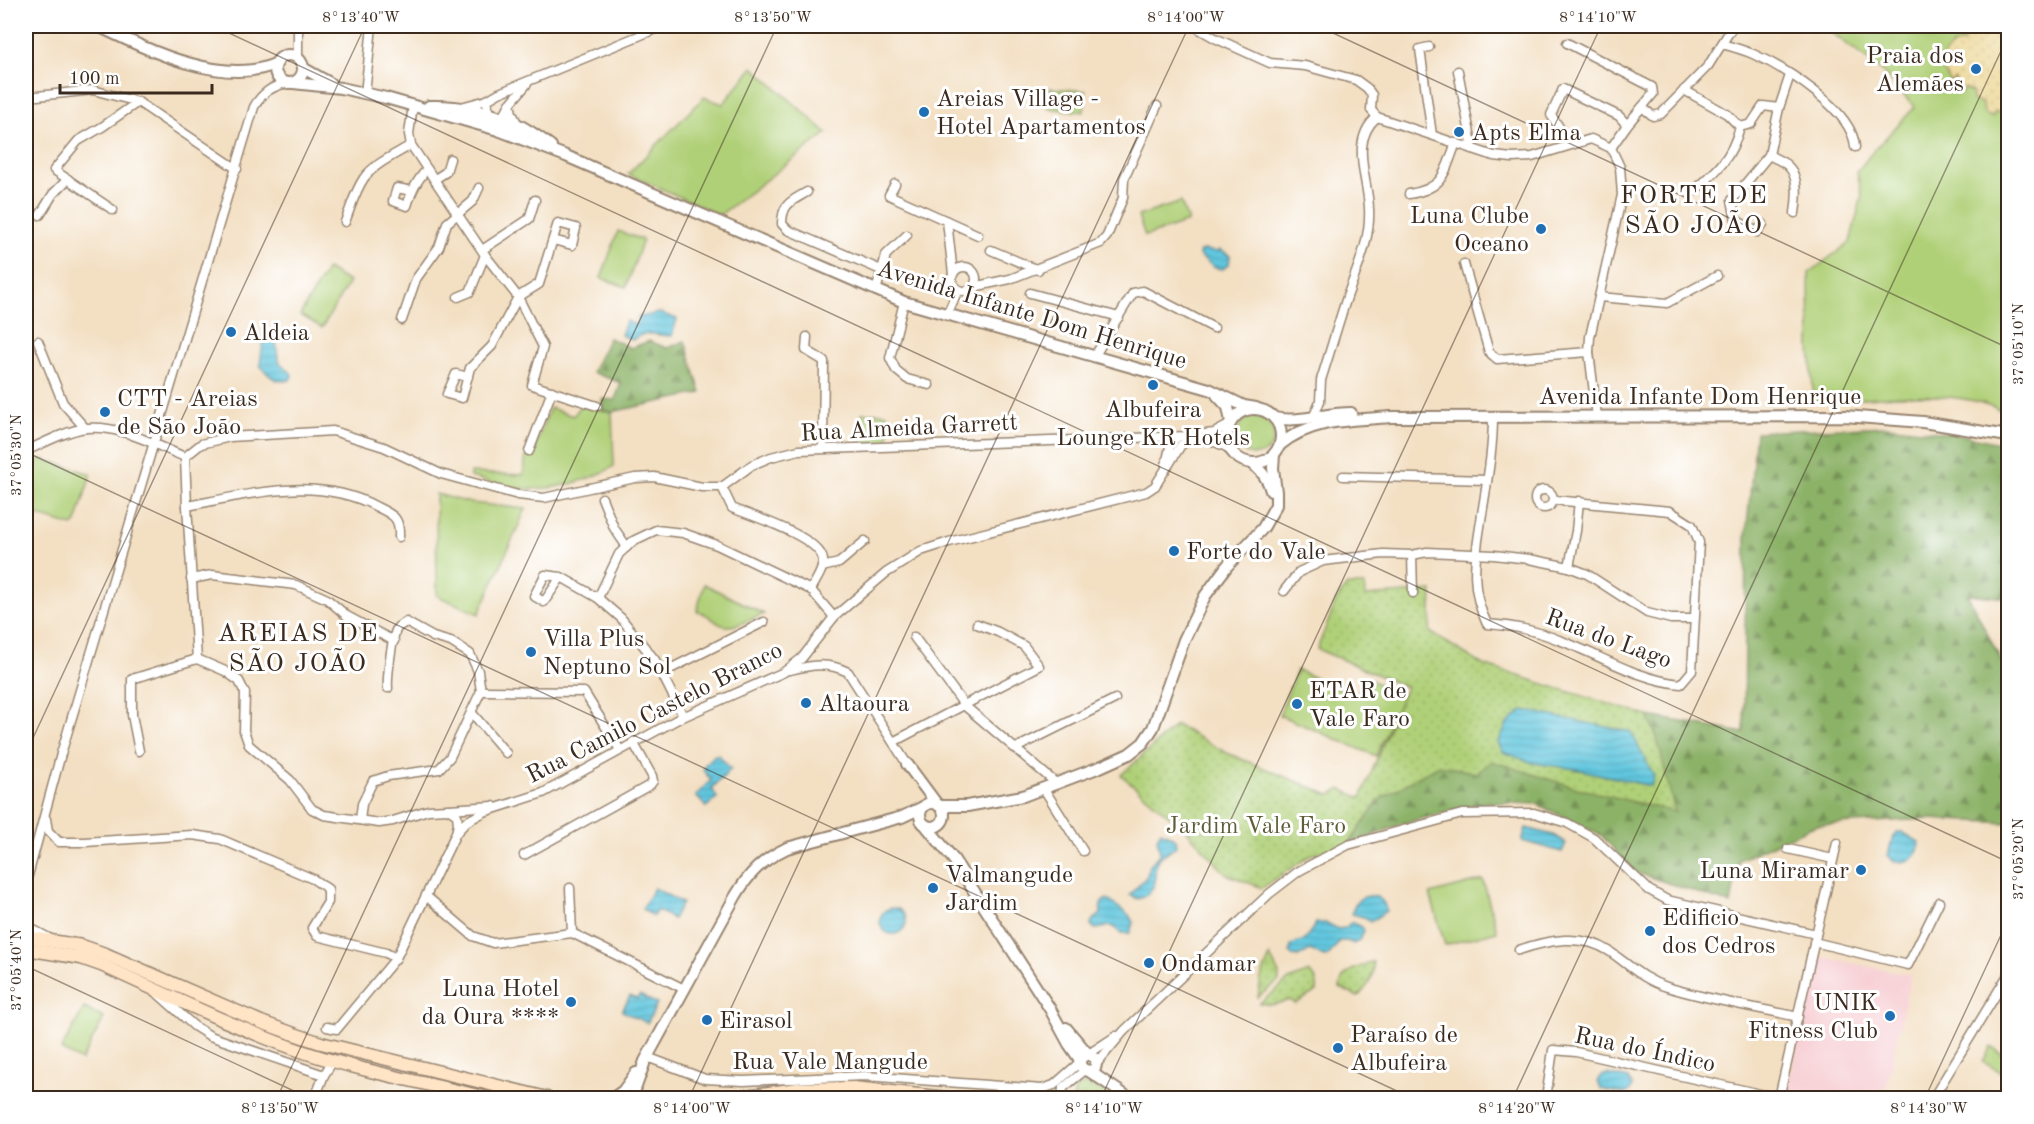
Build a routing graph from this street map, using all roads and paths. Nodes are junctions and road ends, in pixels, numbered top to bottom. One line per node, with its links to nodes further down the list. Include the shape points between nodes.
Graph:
1 (98, 26): 12 (street, via 153,52 190,64 243,72)
2 (298, 26): 11 (street)
3 (372, 26): 20 (street)
4 (663, 26): 16 (street)
5 (1194, 26): 30 (street, via 1270,63 1305,66 1356,80 1372,95 1371,110)
6 (1733, 26): 8 (street)
7 (1567, 43): 27 (street, via 1652,87 1653,94)
8 (1722, 44): 14 (street, via 1754,55); 19 (street, via 1708,66)
9 (1429, 47): 36 (street, via 1420,49)
10 (277, 63): 11 (street, via 286,56); 12 (street); 15 (street)
11 (301, 63): 17 (street, via 301,77); 18 (street, Avenida Infante Dom Henrique)
12 (256, 70): 15 (street)
13 (1458, 71): 42 (street)
14 (1790, 75): 28 (street); 40 (street, via 1824,97 1846,124)
15 (277, 76): 17 (street)
16 (530, 81): 22 (street); 24 (street)
17 (290, 83): 18 (street, Avenida Infante Dom Henrique); 46 (street, via 275,86 260,97)
18 (341, 88): 20 (street, Avenida Infante Dom Henrique)
19 (1684, 90): 27 (street, via 1661,114 1653,116); 35 (street, via 1726,114)
20 (365, 94): 25 (street, Avenida Infante Dom Henrique)
21 (36, 96): 23 (street, via 93,90)
22 (487, 100): 29 (street); 31 (street)
23 (138, 102): 46 (street); 48 (street, via 78,141 54,170)
24 (510, 104): 31 (street); 32 (street)
25 (413, 105): 29 (street, Avenida Infante Dom Henrique); 38 (street, via 408,134)
26 (1157, 106): 71 (street, via 1126,173 1123,198 1107,236 1101,243)
27 (1642, 107): 33 (street)
28 (1779, 108): 35 (street, via 1763,106 1751,124); 43 (street)
29 (454, 111): 31 (street, Avenida Infante Dom Henrique); 39 (street, Avenida Infante Dom Henrique)
30 (1377, 117): 36 (street); 96 (street, via 1365,132 1361,148 1370,208 1368,239 1321,380 1320,401)
31 (495, 118): 32 (street, Avenida Infante Dom Henrique); 39 (street)
32 (519, 125): 44 (street, Avenida Infante Dom Henrique)
33 (1627, 125): 34 (street, via 1619,116 1563,89 1551,115); 41 (street)
34 (1559, 127)
35 (1740, 128): 53 (street, via 1734,148 1717,171)
36 (1432, 135): 37 (street)
37 (1456, 143): 42 (street); 55 (street, via 1441,181 1426,191)
38 (411, 145): 47 (street); 62 (street, via 365,176)
39 (537, 145): 44 (street, Avenida Infante Dom Henrique)
40 (1856, 147)
41 (1611, 148): 42 (street, via 1591,139 1532,157 1494,156); 80 (street, via 1620,167 1622,195)
42 (1473, 149)
43 (1769, 155): 59 (street, via 1787,165 1795,178); 63 (street, via 1732,200 1736,220 1757,232)
44 (566, 156): 76 (street, Avenida Infante Dom Henrique)
45 (450, 159): 49 (street, via 446,172)
46 (237, 168): 105 (street)
47 (427, 169): 49 (street); 52 (street)
48 (68, 179): 57 (street); 60 (street)
49 (435, 179): 58 (street)
50 (895, 184): 61 (street, via 890,195)
51 (478, 189): 58 (street, via 473,201)
52 (412, 191)
53 (1694, 191)
54 (807, 192): 70 (street, via 787,204 782,224)
55 (1409, 194)
56 (535, 200): 68 (street, via 528,219)
57 (113, 210)
58 (457, 213): 68 (street); 84 (street, via 447,223 439,247 416,279)
59 (1795, 213)
60 (40, 215)
61 (946, 221): 65 (street); 72 (street)
62 (345, 222)
63 (1762, 224)
64 (906, 234): 70 (street, via 886,255)
65 (978, 235)
66 (553, 240): 79 (street, via 539,284)
67 (991, 250): 71 (street)
68 (484, 252): 78 (street, via 470,292); 79 (street)
69 (1464, 264): 88 (street, via 1489,352 1497,359)
70 (881, 270): 76 (street)
71 (1038, 270): 74 (street)
72 (952, 274): 74 (street, via 958,268 969,267 976,275); 75 (street)
73 (1717, 276): 80 (street, via 1666,303)
74 (974, 287): 75 (street)
75 (958, 290): 82 (street)
76 (876, 291): 81 (street, Avenida Infante Dom Henrique)
77 (1030, 293): 83 (street)
78 (458, 297)
79 (518, 297): 90 (street, via 492,346 470,368); 93 (street, via 543,347 532,384)
80 (1599, 297): 88 (street)
81 (904, 302): 82 (street, Avenida Infante Dom Henrique); 91 (street, via 890,357 907,379)
82 (946, 315): 89 (street, Avenida Infante Dom Henrique)
83 (1119, 317): 85 (street, via 1133,293 1143,291); 89 (street)
84 (402, 320)
85 (1215, 328)
86 (807, 338): 107 (street, via 806,350 824,361)
87 (38, 341): 102 (street, via 63,403)
88 (1589, 352): 99 (street)
89 (1094, 357): 92 (street, Avenida Infante Dom Henrique)
90 (468, 377)
91 (930, 385)
92 (1209, 389): 95 (street, Avenida Infante Dom Henrique); 101 (street, via 1228,407)
93 (552, 391): 94 (street); 110 (street)
94 (597, 406)
95 (1256, 408): 100 (street); 101 (street, via 1246,409)
96 (1314, 416): 97 (street, via 1346,413); 100 (street, via 1291,421)
97 (1390, 417): 98 (street, Avenida Infante Dom Henrique); 106 (street, via 1321,424 1293,434)
98 (1493, 417): 99 (street, Avenida Infante Dom Henrique); 115 (street, Rua do Lago)
99 (1597, 417): 103 (street, Avenida Infante Dom Henrique, via 1873,417)
100 (1274, 418): 106 (street, via 1282,436)
101 (1230, 423): 104 (street, Rua Almeida Garrett, via 1214,433); 108 (street, via 1227,437)
102 (85, 428): 105 (street, via 128,434); 109 (street)
103 (2008, 436)
104 (1179, 441): 107 (street, Rua Almeida Garrett); 108 (street, Rua Almeida Garrett, via 1208,439); 135 (street, Rua Camilo Castelo Branco, via 1170,446 1161,476 1146,492 921,551 886,573)
105 (153, 444): 112 (street); 166 (street)
106 (1281, 444): 111 (street)
107 (823, 448): 116 (street, Rua Almeida Garrett, via 771,457 752,465)
108 (1232, 450): 113 (street)
109 (26, 451)
110 (529, 451)
111 (1274, 455): 113 (street, via 1267,462); 121 (street, via 1276,505)
112 (185, 457): 116 (street, via 201,444 230,437 333,431 384,447 441,474 518,495 544,498 654,477); 120 (street)
113 (1251, 463): 121 (street, via 1269,481)
114 (1343, 476): 115 (street)
115 (1487, 480): 126 (street, Rua do Lago)
116 (722, 487): 127 (street, via 732,508 793,532 819,549)
117 (602, 498): 124 (street)
118 (1554, 500): 119 (street, Rua do Lago)
119 (1579, 501): 128 (street); 136 (street, Rua do Lago, via 1670,511 1692,525 1699,542)
120 (187, 506): 122 (street, via 299,488 329,490 359,497 396,518); 130 (street)
121 (1270, 516): 159 (street, via 1205,596 1184,640 1153,728 1143,743 1128,754)
122 (399, 537)
123 (865, 541): 127 (street, via 839,563)
124 (627, 547): 131 (street, via 656,530 683,533); 134 (street, via 619,554)
125 (1412, 555): 126 (street); 132 (street, via 1323,561 1299,572); 133 (street)
126 (1476, 555): 128 (street); 136 (street, Rua do Lago, via 1475,583 1487,624 1520,627 1560,640 1660,682 1681,684 1692,671)
127 (822, 567): 131 (street)
128 (1569, 567): 136 (street, via 1587,574 1647,613)
129 (561, 577): 134 (street)
130 (191, 579): 140 (street, via 212,575 296,585 327,599 347,616); 142 (street)
131 (811, 590): 135 (street)
132 (1284, 591)
133 (1413, 593)
134 (598, 598): 145 (street, via 640,639)
135 (834, 617): 141 (street, Rua Camilo Castelo Branco)
136 (1694, 619)
137 (765, 622): 145 (street)
138 (976, 624): 149 (street, via 1024,646 1039,666)
139 (914, 637): 149 (street)
140 (394, 641): 146 (street); 147 (street, via 398,626 406,622 451,642 470,654)
141 (808, 650): 143 (street, via 812,663); 144 (street, Rua Camilo Castelo Branco)
142 (197, 659): 156 (street, via 132,679 132,715); 168 (street, via 225,670 238,681 245,693 244,731 249,745 290,780 312,809 324,815)
143 (820, 665): 144 (street); 153 (street, via 848,672)
144 (784, 672): 151 (street, Rua Camilo Castelo Branco)
145 (662, 673): 151 (street)
146 (388, 688)
147 (481, 691): 150 (street); 155 (street, via 584,692)
148 (1115, 699): 154 (street)
149 (965, 706): 153 (street); 154 (street)
150 (472, 713): 157 (street); 168 (street, via 450,758 439,769 373,781 362,804)
151 (683, 716): 152 (street, Rua Camilo Castelo Branco)
152 (633, 742): 155 (street, Rua Camilo Castelo Branco); 175 (street, via 652,776 650,785)
153 (893, 742): 158 (street)
154 (1016, 748): 159 (street)
155 (620, 750): 162 (street, Rua Camilo Castelo Branco, via 543,793)
156 (139, 751)
157 (506, 753)
158 (908, 764): 161 (street); 164 (street)
159 (1058, 784): 160 (street)
160 (1044, 789): 163 (street); 174 (street)
161 (938, 804): 163 (street); 164 (street, via 931,802); 169 (street)
162 (502, 805): 165 (street); 171 (street, Rua Camilo Castelo Branco, via 466,822)
163 (967, 806): 169 (street)
164 (922, 807): 167 (street); 170 (street)
165 (448, 808): 168 (street, via 393,821); 171 (street, via 457,815)
166 (45, 814): 178 (street); 189 (street, via 48,831 59,842 192,835 219,839 314,879 328,889 328,902 312,928 317,936)
167 (902, 817): 170 (street); 192 (street, via 787,848 756,866)
168 (360, 820)
169 (943, 820): 170 (street, via 937,827); 176 (street)
170 (925, 825): 176 (street)
171 (456, 833): 180 (street, Rua Camilo Castelo Branco)
172 (1837, 843): 177 (street)
173 (1788, 849): 177 (street)
174 (1083, 851)
175 (524, 855)
176 (950, 855): 197 (street, via 1069,1044)
177 (1833, 859): 185 (street)
178 (26, 883)
179 (570, 888): 183 (street)
180 (426, 897): 183 (street, via 473,936 493,943); 189 (street, Rua Camilo Castelo Branco)
181 (1939, 902): 185 (street, via 1908,965)
182 (26, 923): 186 (street)
183 (572, 933): 192 (street)
184 (26, 937): 186 (main road)
185 (1815, 938): 193 (street); 197 (street, via 1667,900 1649,890 1594,838 1566,823 1534,813 1461,814 1348,845 1299,871 1269,894)
186 (55, 941): 202 (main road, via 105,954 312,1040)
187 (26, 949): 191 (main road, via 81,958)
188 (1520, 950): 193 (street, via 1558,940 1583,941 1607,950 1633,971 1666,987)
189 (396, 958): 194 (street, Rua Camilo Castelo Branco, via 338,1029)
190 (2008, 975): 210 (street)
191 (151, 987): 196 (main road, via 269,1039); 198 (street, via 210,1036)
192 (684, 989): 195 (street)
193 (1798, 1017): 209 (street)
194 (327, 1027)
195 (646, 1059): 197 (street, Rua Vale Mangude, via 705,1079 865,1076 1042,1089); 203 (street, via 623,1091); 204 (street)
196 (333, 1061): 198 (street); 201 (main road)
197 (1088, 1062): 199 (street); 207 (street, via 1063,1088)
198 (324, 1075): 200 (street)
199 (1127, 1097)
200 (315, 1098)
201 (486, 1098)
202 (547, 1098)
203 (613, 1098)
204 (632, 1098)
205 (731, 1098): 206 (main road, via 798,1089 854,1088)
206 (947, 1098)
207 (1062, 1098)
208 (1546, 1098): 209 (street, Rua do Índico, via 1553,1050)
209 (1778, 1098)
210 (1933, 1098)

